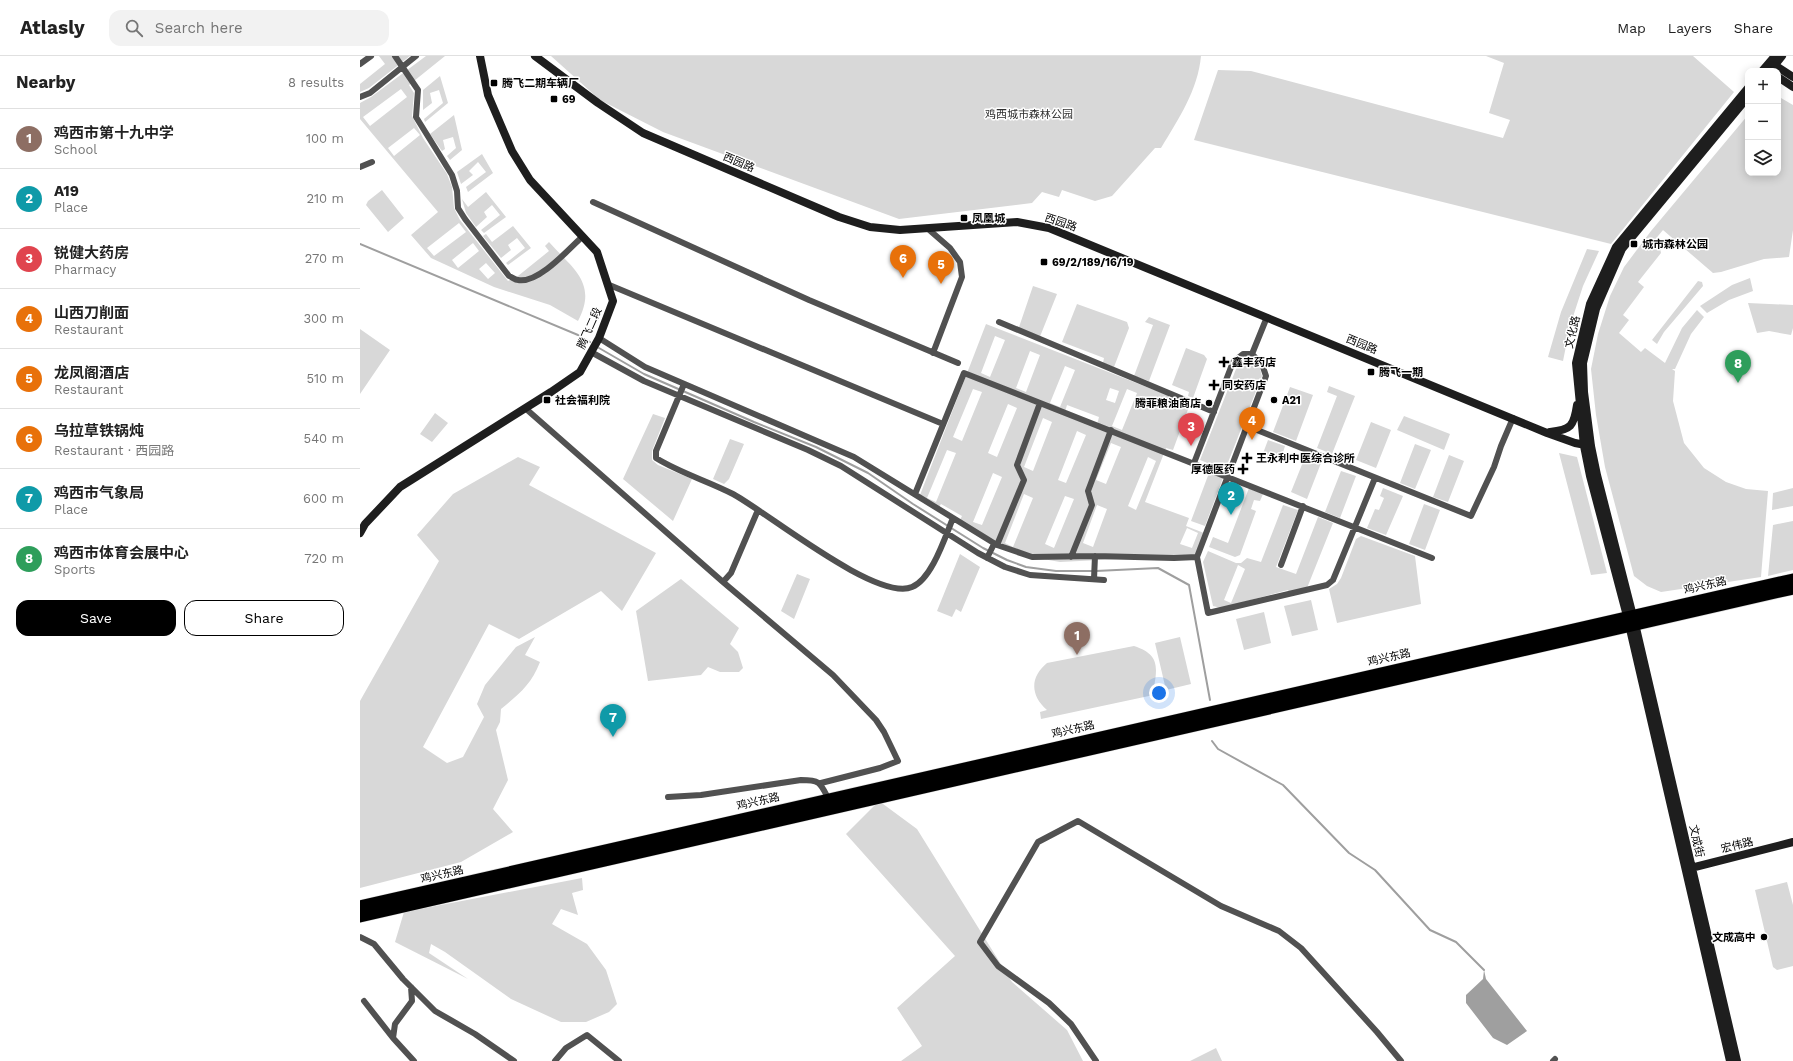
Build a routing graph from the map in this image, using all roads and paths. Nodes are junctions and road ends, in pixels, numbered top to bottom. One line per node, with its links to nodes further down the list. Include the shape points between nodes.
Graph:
1 (371, 56): 7 (street)
2 (395, 56): 9 (street)
3 (416, 56): 9 (street)
4 (480, 56): 20 (main road, 腾飞二段, via 488,95 512,151 530,180)
5 (535, 56): 19 (main road, 西园路, via 643,133 839,218 870,227 900,230)
6 (1782, 56): 8 (main road)
7 (360, 64)
8 (1769, 66): 10 (main road)
9 (401, 68): 14 (street, via 370,93); 20 (street, via 418,90 416,117 452,175 457,191 458,208 510,276 517,280 529,280 542,272)
10 (1793, 77)
11 (1781, 79): 12 (main road)
12 (1793, 87)
13 (1745, 92): 34 (main road, 文化路, via 1616,247 1590,304 1576,363)
14 (360, 97)
15 (1745, 101): 44 (main road, 文化路, via 1622,249 1616,261 1596,309 1584,363)
16 (372, 162): 17 (street)
17 (360, 167)
18 (593, 202): 27 (street)
19 (927, 228): 22 (main road, 西园路, via 1017,222 1049,228); 27 (street, via 950,248 960,262 962,277)
20 (583, 236): 21 (main road, 腾飞二段, via 598,252)
21 (607, 284): 24 (main road, 腾飞二段, via 613,301); 40 (street)
22 (1267, 317): 28 (street); 39 (main road, 西园路)
23 (999, 322): 38 (street)
24 (599, 338): 25 (main road, 腾飞二段); 26 (street)
25 (591, 352): 30 (street); 37 (main road, 腾飞二段, via 580,372)
26 (623, 353): 30 (street); 31 (street)
27 (933, 353): 29 (street)
28 (1252, 354): 38 (street, via 1244,354 1233,362); 41 (street, via 1262,364 1266,376)
29 (958, 363)
30 (616, 365): 32 (street)
31 (649, 369): 32 (street); 33 (street)
32 (644, 381): 35 (street)
33 (684, 384): 35 (street); 48 (street, via 854,457)
34 (1578, 393): 43 (main road, via 1574,421 1565,430); 44 (main road, 文化路)
35 (678, 395): 50 (street, via 656,451 656,458 732,494); 54 (street, via 841,466)
36 (1040, 403): 40 (street, via 964,373); 42 (street); 55 (street, via 1017,465 1024,480)
37 (526, 408): 53 (main road, 腾飞二段, via 400,487); 65 (street)
38 (1214, 412): 45 (street)
39 (1513, 418): 43 (main road, 西园路); 47 (street, via 1471,516)
40 (943, 424): 48 (street)
41 (1247, 426): 46 (street); 47 (street)
42 (1111, 430): 45 (street); 57 (street, via 1088,491 1092,505)
43 (1548, 433): 44 (main road, 西园路)
44 (1588, 446): 67 (main road, 文化路, via 1590,476)
45 (1194, 463): 46 (street)
46 (1228, 476): 49 (street); 58 (street)
47 (1375, 478): 52 (street)
48 (915, 494): 51 (street)
49 (1302, 506): 52 (street); 61 (street)
50 (758, 510): 54 (street, via 848,569 881,585 900,589 912,587 922,581); 65 (street, via 731,573)
51 (953, 518): 54 (street); 55 (street)
52 (1356, 528): 58 (street, via 1334,580 1327,585 1208,613); 60 (street)
53 (360, 533)
54 (946, 533): 59 (street)
55 (996, 544): 57 (street, via 1032,557); 59 (street)
56 (1095, 556): 57 (street); 58 (street); 62 (street)
57 (1071, 557)
58 (1197, 557)
59 (988, 558): 62 (street, via 1004,567 1030,575)
60 (1432, 558)
61 (1281, 565)
62 (1094, 579): 64 (street)
63 (1793, 579): 67 (highway, 鸡兴东路)
64 (1104, 580)
65 (723, 582): 69 (street, via 833,675 876,720 898,760 880,768)
66 (1793, 589): 68 (highway)
67 (1630, 616): 68 (main road, 文化路); 71 (highway, 鸡兴东路)
68 (1632, 627): 73 (main road, 文成街); 75 (highway)
69 (821, 783): 70 (street, via 801,780 701,795); 71 (street)
70 (668, 797)
71 (828, 798): 74 (highway, 鸡兴东路)
72 (1793, 842): 73 (main road, 宏伟路)
73 (1689, 868): 86 (main road, 文成街); 87 (main road, 文成街)
74 (360, 906)
75 (360, 917)
76 (360, 937): 77 (street, via 374,944)
77 (411, 987): 79 (street, via 412,1001 395,1024); 81 (street, via 435,1011)
78 (364, 1001): 79 (street)
79 (393, 1038): 80 (street)
80 (414, 1061)
81 (514, 1061)
82 (554, 1061): 83 (street, via 566,1048 587,1035)
83 (619, 1061)
84 (1096, 1061): 85 (street, via 1071,1024 1048,1003 998,966 980,942 1038,842 1078,821 1221,906 1279,931 1300,948)
85 (1401, 1061)
86 (1730, 1061)
87 (1737, 1061)

